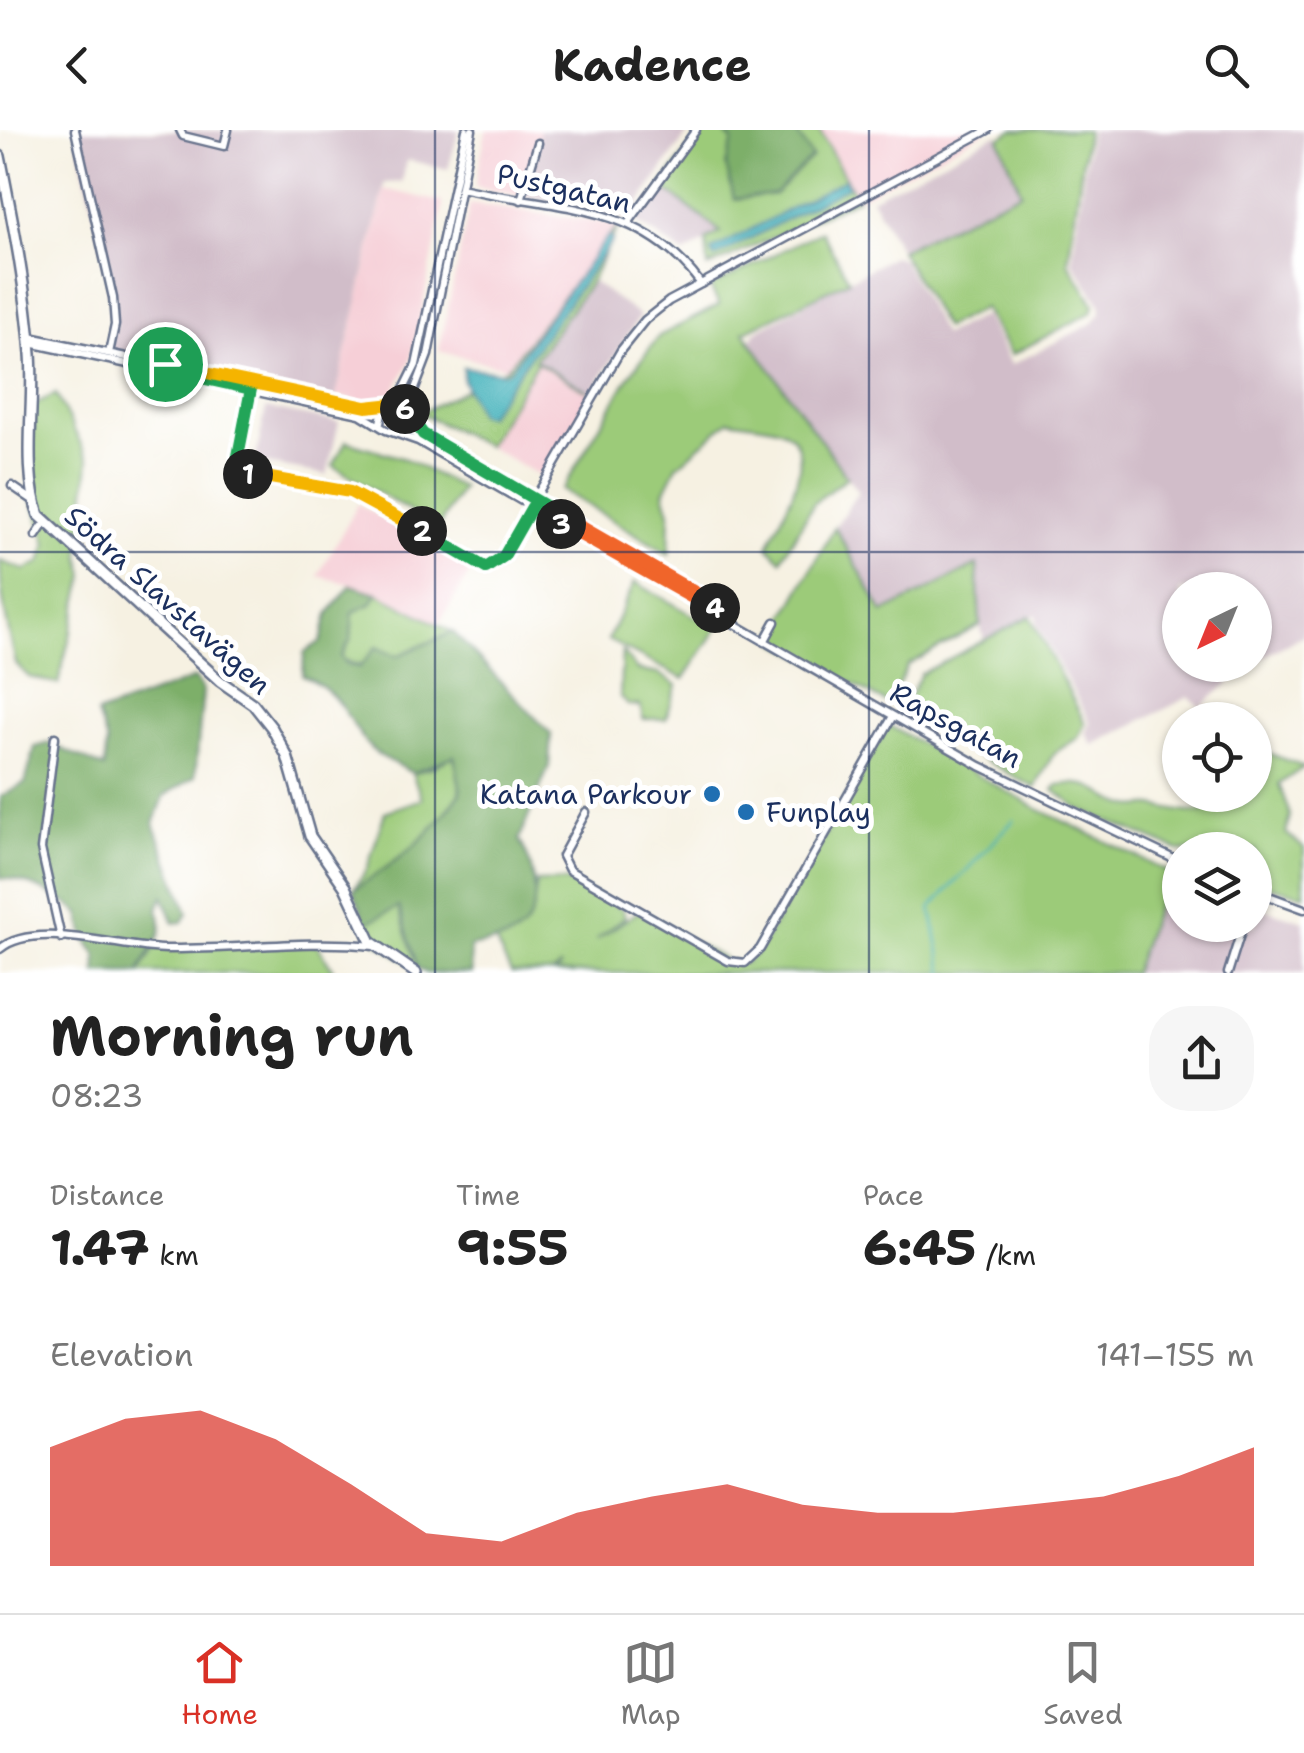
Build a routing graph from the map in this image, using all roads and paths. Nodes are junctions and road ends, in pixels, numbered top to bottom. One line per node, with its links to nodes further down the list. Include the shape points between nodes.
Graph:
1 (74, 130): 14 (street, via 113,298)
2 (180, 130): 3 (street, via 224,146)
3 (228, 130)
4 (469, 130): 9 (street)
5 (696, 130): 11 (street)
6 (988, 130): 12 (street)
7 (538, 143): 10 (street)
8 (0, 156): 13 (street, Södra Slavstavägen)
9 (458, 187): 10 (street, Pustgatan); 16 (street, via 416,365); 17 (street, via 428,355)
10 (522, 200): 11 (street, Pustgatan)
11 (629, 222): 12 (street, Pustgatan, via 686,263)
12 (702, 284): 22 (street, via 669,301 630,337)
13 (30, 340): 14 (street); 21 (street, Södra Slavstavägen)
14 (108, 356): 15 (street)
15 (252, 386): 16 (street, via 366,407); 18 (street); 22 (street, via 238,456 248,474 350,492 486,568 504,556)
16 (388, 405): 17 (street, Rapsgatan, via 402,406); 18 (street)
17 (408, 417): 19 (street); 22 (street, Rapsgatan, via 434,441)
18 (380, 423): 19 (street, Rapsgatan)
19 (395, 433): 22 (street, Rapsgatan)
20 (13, 493): 21 (street)
21 (34, 501): 35 (street, Södra Slavstavägen, via 67,544 253,704 272,728 310,836 345,886)
22 (534, 503): 26 (street, Rapsgatan)
23 (42, 526): 24 (street)
24 (36, 536)
25 (776, 622): 26 (street)
26 (764, 642): 27 (street, Rapsgatan)
27 (893, 716): 29 (street, via 760,949 745,964 728,961 569,870 562,856); 30 (street, Rapsgatan, via 1039,798)
28 (55, 737): 33 (street, via 41,849)
29 (586, 812)
30 (1162, 854)
31 (1272, 898): 32 (street)
32 (1304, 908)
33 (61, 938): 35 (street, via 163,950 301,942); 36 (street, via 11,940)
34 (1238, 942): 38 (street)
35 (374, 946): 37 (street)
36 (0, 950)
37 (416, 973)
38 (1228, 973)

